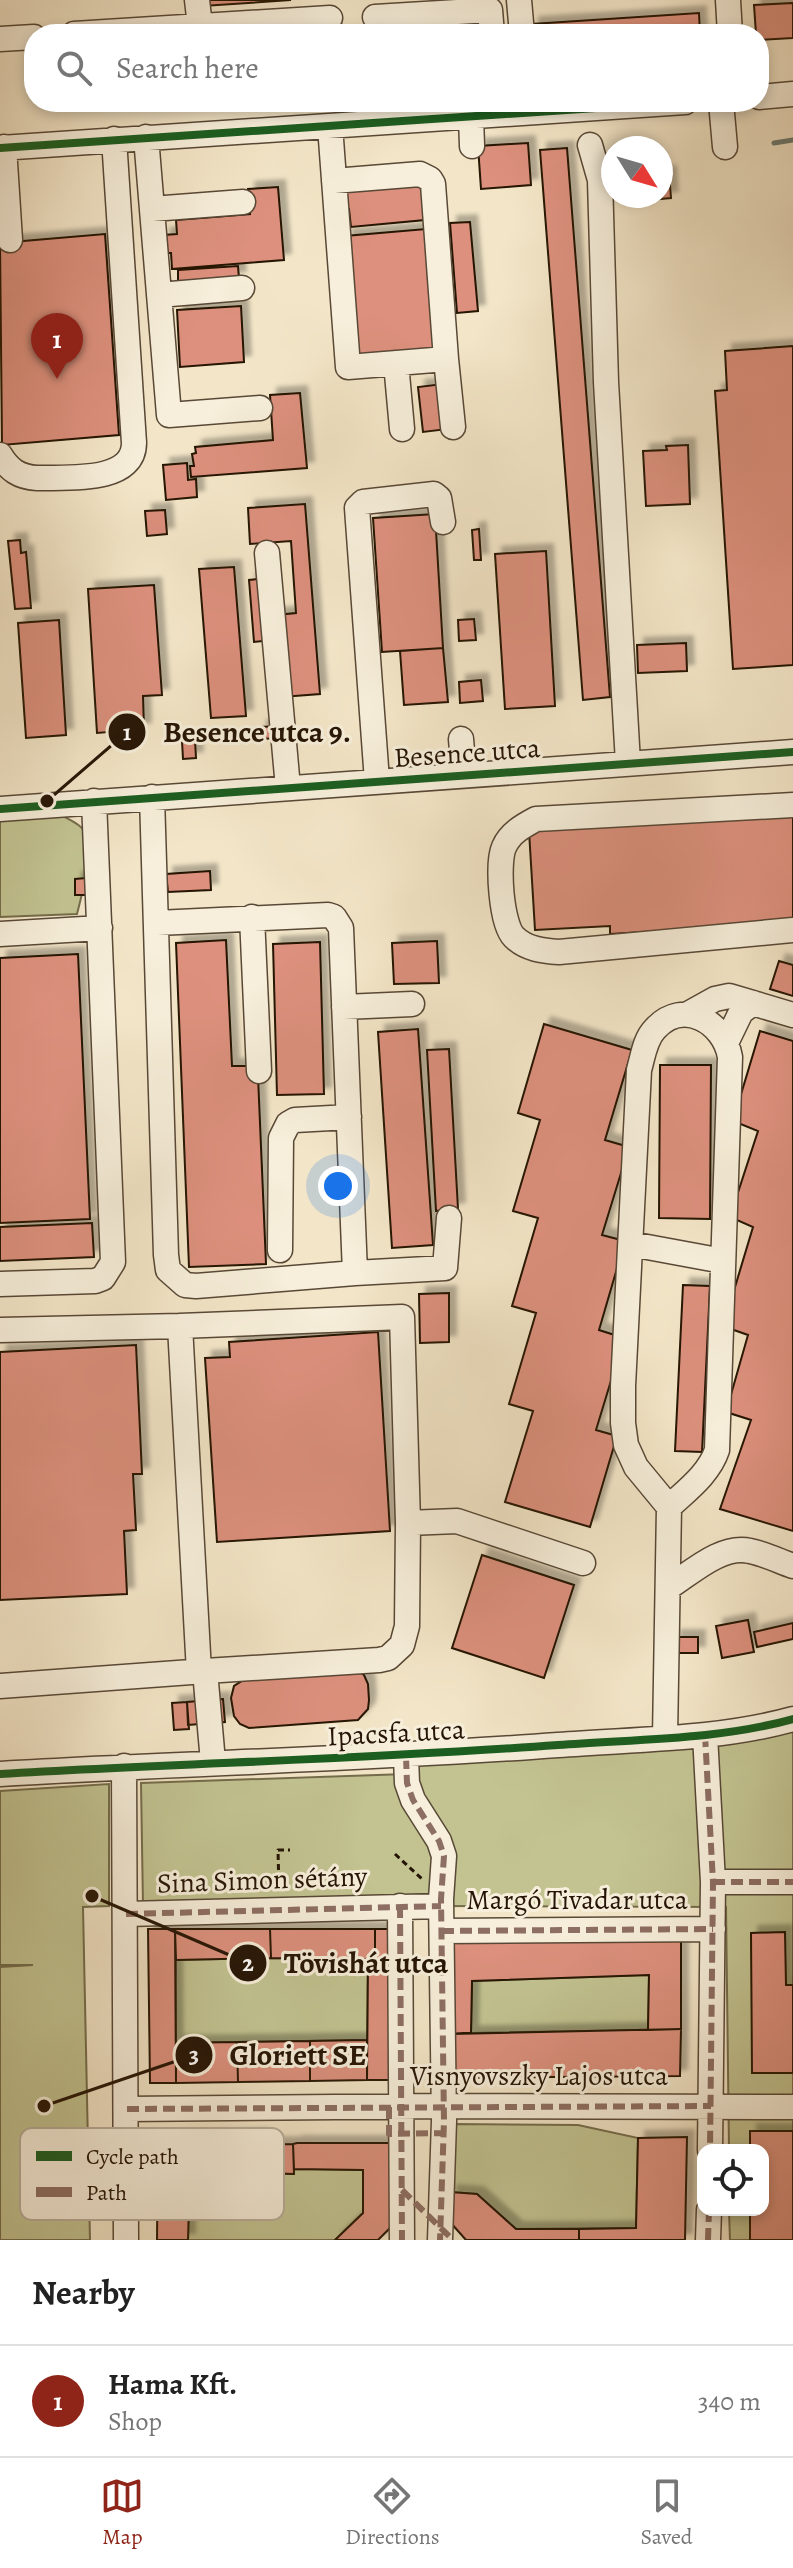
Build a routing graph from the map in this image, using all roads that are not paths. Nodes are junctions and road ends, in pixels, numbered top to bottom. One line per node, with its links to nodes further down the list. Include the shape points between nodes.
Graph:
1 (197, 0): 6 (street)
2 (519, 0): 9 (street)
3 (728, 0): 10 (street)
4 (330, 17): 7 (street)
5 (374, 17): 8 (street, via 490,10)
6 (200, 24)
7 (229, 24)
8 (491, 24)
9 (521, 24)
10 (729, 24)
11 (24, 38): 12 (street)
12 (0, 39)
13 (793, 94): 14 (street)
14 (769, 96)
15 (384, 112): 18 (street); 19 (street)
16 (487, 112): 18 (street)
17 (722, 112): 24 (street)
18 (471, 117): 23 (street)
19 (336, 118): 20 (street); 26 (street)
20 (146, 137): 21 (street); 28 (street)
21 (114, 139): 25 (street); 37 (street, via 132,458 122,469 104,474 26,478)
22 (590, 145): 42 (street, via 600,180)
23 (472, 146)
24 (725, 147)
25 (2, 148): 29 (street)
26 (334, 181): 32 (street, via 420,174 430,179); 33 (street, via 348,367)
27 (243, 202): 28 (street)
28 (152, 209): 31 (street)
29 (10, 240)
30 (242, 288): 31 (street)
31 (159, 295): 34 (street, via 169,415)
32 (446, 359): 33 (street); 35 (street)
33 (396, 363): 36 (street)
34 (260, 408)
35 (453, 427)
36 (402, 429)
37 (0, 455)
38 (443, 522): 44 (street, via 434,494 363,502 357,508)
39 (267, 553): 45 (street)
40 (461, 739): 43 (street)
41 (793, 752): 42 (street, Besence utca)
42 (628, 763): 43 (street, Besence utca)
43 (464, 775): 44 (street, Besence utca)
44 (377, 781): 45 (street, Besence utca)
45 (288, 788): 46 (street, Besence utca)
46 (152, 797): 47 (street, Besence utca); 51 (street)
47 (94, 801): 49 (street, Besence utca); 52 (street)
48 (793, 805): 53 (street, via 536,819 512,834 501,857 505,922 518,941 542,951)
49 (0, 809)
50 (252, 917): 51 (street); 57 (street, via 334,917 341,928); 61 (street)
51 (157, 923): 67 (street, via 168,1270 185,1285 196,1286)
52 (100, 928): 54 (street); 68 (street, via 113,1262 95,1281)
53 (793, 930)
54 (0, 934)
55 (753, 1003): 58 (street, via 729,996); 59 (street); 60 (street, via 741,1012)
56 (412, 1004): 57 (street)
57 (344, 1007): 62 (street)
58 (688, 1014): 60 (street, via 702,1018); 64 (street, via 656,1027 639,1070)
59 (793, 1015)
60 (727, 1041): 66 (street)
61 (259, 1071)
62 (349, 1117): 65 (street, via 288,1124 281,1138); 67 (street)
63 (449, 1218): 67 (street, via 445,1268)
64 (631, 1244): 66 (street); 71 (street, via 623,1386 626,1445 636,1467)
65 (280, 1250)
66 (723, 1261): 71 (street, via 717,1450 699,1480)
67 (355, 1273)
68 (0, 1284)
69 (180, 1326): 70 (street); 72 (street, via 402,1317); 76 (street)
70 (0, 1330)
71 (669, 1507): 75 (street)
72 (408, 1523): 73 (street, via 457,1521); 76 (street, via 407,1626 402,1645 388,1658)
73 (583, 1563)
74 (793, 1566): 75 (street, via 748,1550 733,1551)
75 (669, 1587): 80 (street)
76 (202, 1671): 77 (street); 82 (street)
77 (0, 1686)
78 (793, 1719): 79 (street, Ipacsfa utca)
79 (705, 1735): 80 (street, Ipacsfa utca); 85 (street, Margó Tivadar utca)
80 (665, 1737): 81 (street, Ipacsfa utca)
81 (406, 1757): 82 (street, Ipacsfa utca); 88 (street, via 413,1800 444,1856)
82 (213, 1762): 83 (street, Ipacsfa utca)
83 (124, 1766): 84 (street, Ipacsfa utca); 89 (street)
84 (0, 1774)
85 (713, 1882): 86 (street); 90 (street, Margó Tivadar utca)
86 (793, 1882)
87 (400, 1906): 88 (street, Sina Simon sétány); 89 (street, Sina Simon sétány); 93 (street, Sina Simon sétány, via 401,2079)
88 (441, 1912): 90 (street, Margó Tivadar utca); 91 (street)
89 (126, 1914): 95 (street)
90 (713, 1929): 92 (street, Margó Tivadar utca)
91 (444, 2098): 92 (street, Visnyovszky Lajos utca); 93 (street, Visnyovszky Lajos utca); 97 (street)
92 (711, 2106): 94 (street, Visnyovszky Lajos utca); 99 (street, Margó Tivadar utca)
93 (396, 2107): 95 (street, Visnyovszky Lajos utca); 98 (street, Sina Simon sétány)
94 (793, 2107)
95 (127, 2109): 96 (street)
96 (127, 2128)
97 (444, 2133): 98 (street); 103 (street)
98 (402, 2134): 100 (street, Sina Simon sétány)
99 (710, 2144)
100 (402, 2190): 103 (street); 105 (street, Sina Simon sétány)
101 (709, 2216): 106 (street)
102 (126, 2220): 104 (street)
103 (445, 2235)
104 (126, 2240)
105 (402, 2240)
106 (708, 2240)

